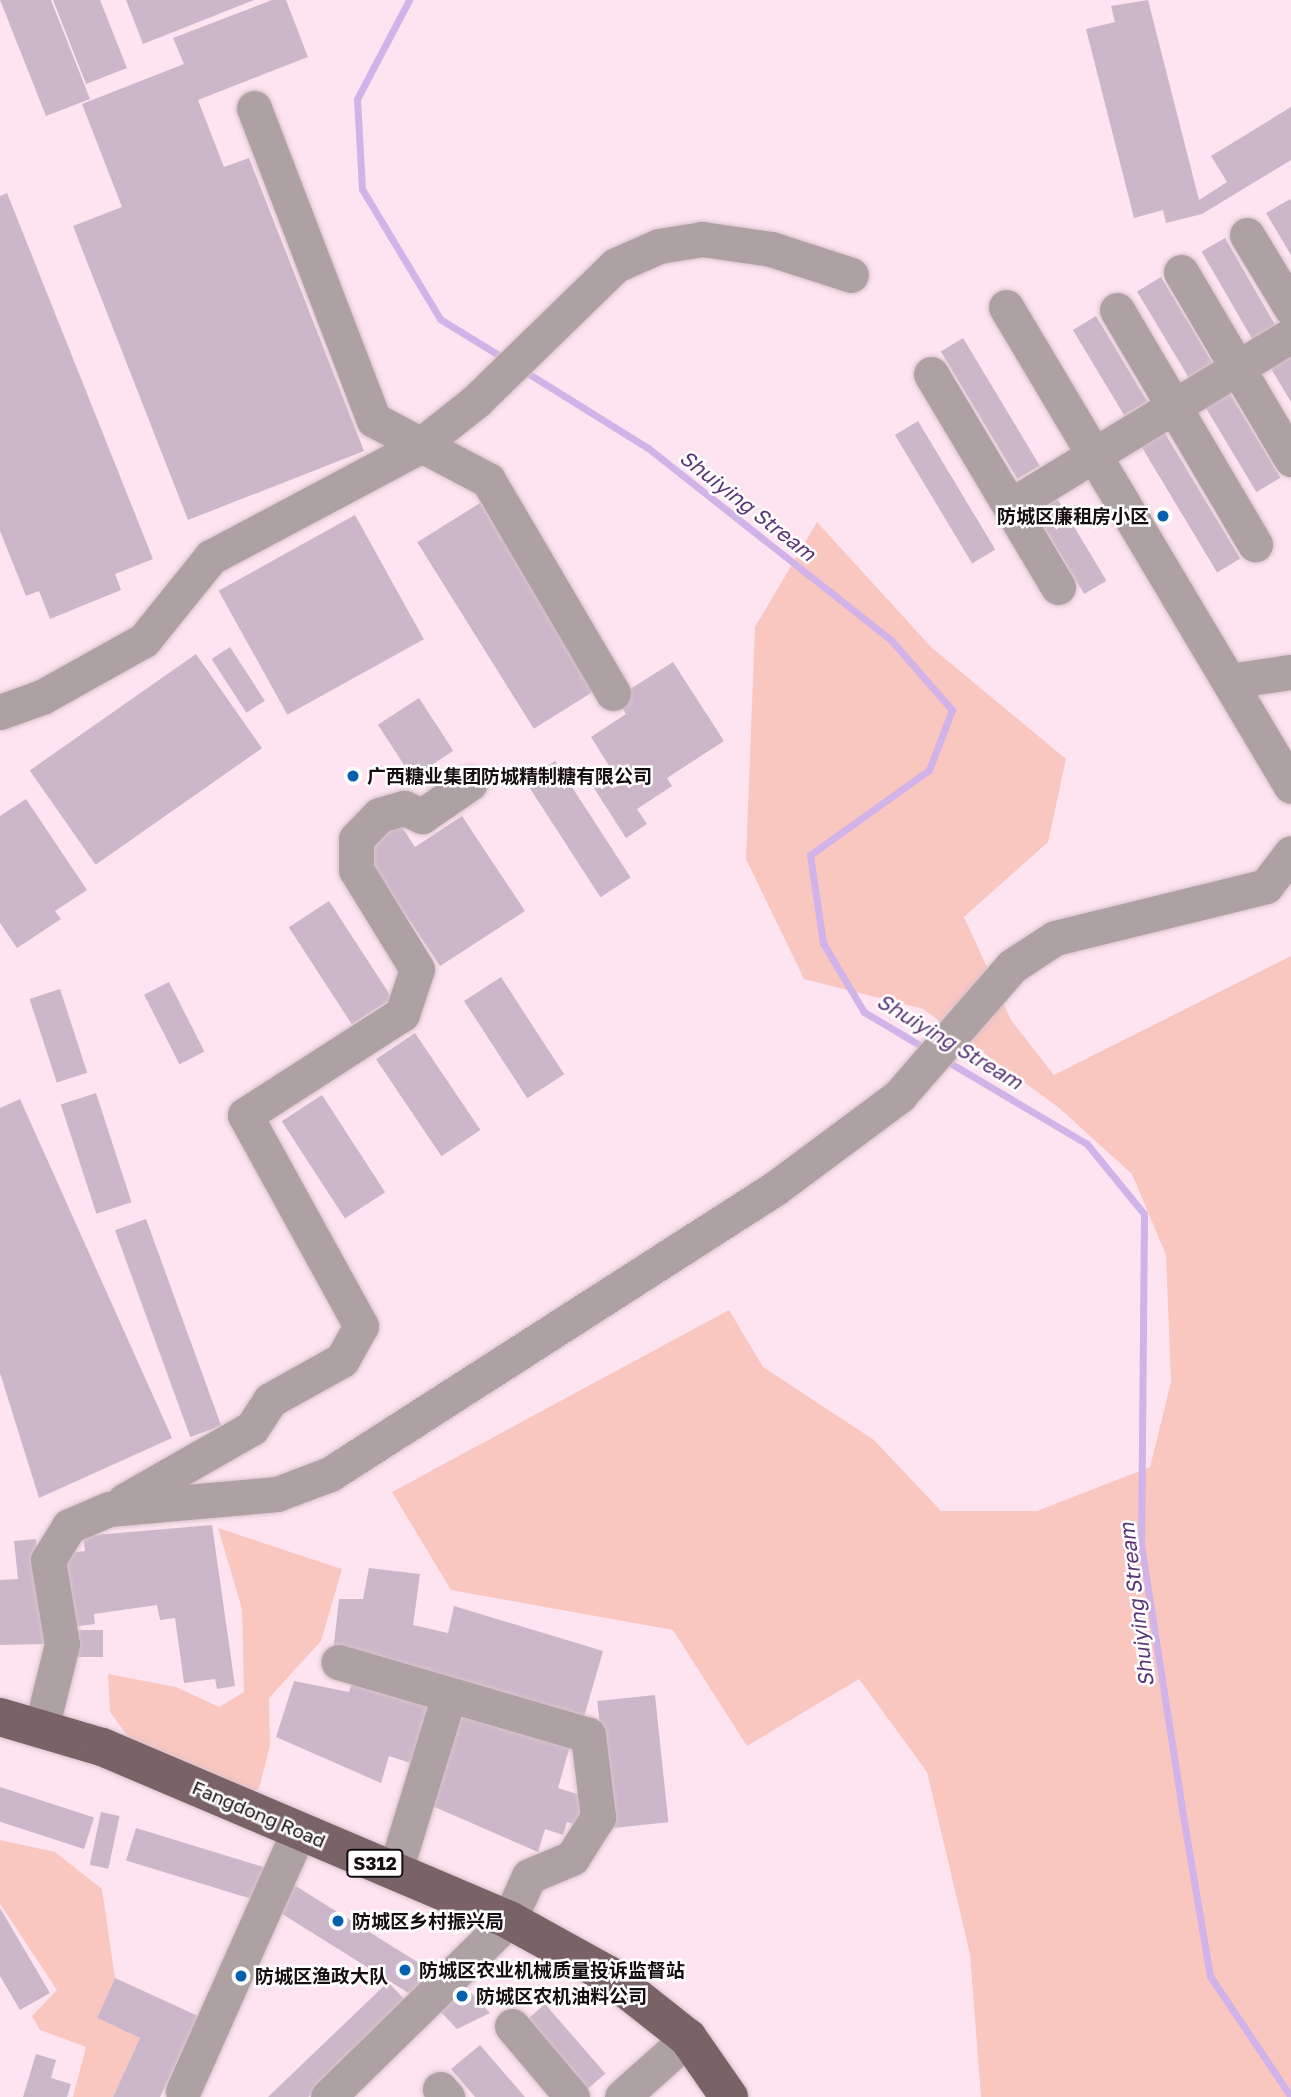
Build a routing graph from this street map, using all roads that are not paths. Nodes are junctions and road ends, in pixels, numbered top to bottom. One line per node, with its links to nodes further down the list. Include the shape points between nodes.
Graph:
1 (254, 108): 12 (street, via 374,420)
2 (1247, 235): 6 (street)
3 (1181, 272): 9 (street)
4 (852, 275): 12 (street, via 771,250 702,239 659,246 616,265 476,401)
5 (1006, 307): 13 (street)
6 (1291, 308)
7 (1117, 310): 11 (street)
8 (1291, 335): 9 (street)
9 (1237, 368): 11 (street); 14 (street)
10 (931, 374): 15 (street)
11 (1174, 407): 13 (street); 16 (street)
12 (418, 447): 20 (street, via 488,480); 21 (street, via 211,557 144,640 42,697)
13 (1093, 455): 15 (street); 19 (street)
14 (1291, 459)
15 (1010, 506): 17 (street)
16 (1255, 544)
17 (1058, 587)
18 (1291, 672): 19 (street)
19 (1229, 681): 23 (street)
20 (613, 693)
21 (0, 712)
22 (470, 783): 25 (street, via 422,816 404,808 379,815 356,839 356,870 417,969 402,1014 245,1115 361,1326 342,1360 270,1400 252,1428)
23 (1291, 786)
24 (1291, 853): 25 (street, via 1266,886 1055,938 1012,967 899,1096 774,1189 330,1474 277,1493)
25 (109, 1509): 29 (street, via 69,1527 48,1560 62,1644)
26 (338, 1662): 27 (street)
27 (449, 1695): 31 (street); 32 (street, via 588,1735 598,1816 572,1858 529,1875)
28 (0, 1717): 29 (main road, Fangdong Road / S312)
29 (42, 1725): 30 (main road, Fangdong Road / S312)
30 (299, 1831): 31 (main road, Fangdong Road / S312); 35 (street)
31 (395, 1871): 32 (main road, Fangdong Road / S312)
32 (509, 1920): 34 (main road, Fangdong Road / S312, via 607,1974); 36 (street)
33 (512, 2026): 37 (street)
34 (688, 2038): 38 (street); 39 (main road, S312)
35 (183, 2091)
36 (328, 2097)
37 (572, 2097)
38 (622, 2097)
39 (729, 2097)

